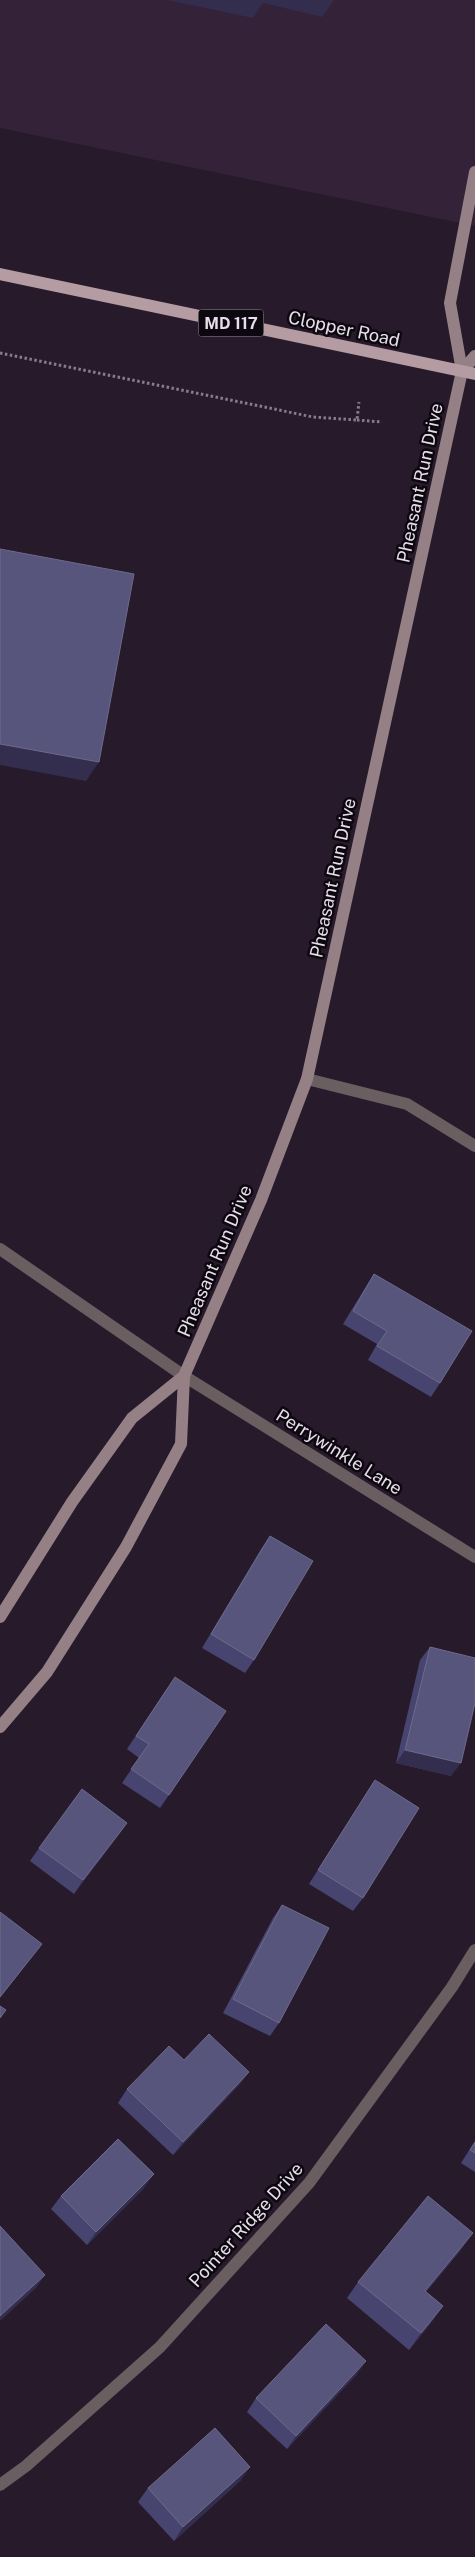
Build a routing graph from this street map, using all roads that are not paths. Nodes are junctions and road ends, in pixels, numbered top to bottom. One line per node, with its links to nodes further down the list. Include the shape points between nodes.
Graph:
1 (475, 172): 4 (street, via 450,303)
2 (0, 274): 4 (main road, Clopper Road / MD 117)
3 (475, 356): 4 (street)
4 (462, 371): 5 (main road, Clopper Road / MD 117); 6 (street, Pheasant Run Drive)
5 (475, 374)
6 (306, 1079): 7 (street, via 407,1104); 9 (street, Pheasant Run Drive, via 261,1200)
7 (475, 1146)
8 (0, 1249): 9 (street, Perrywinkle Lane)
9 (184, 1376): 10 (street, Perrywinkle Lane); 11 (street, Pheasant Run Drive, via 132,1418 72,1502); 12 (street, Pheasant Run Drive, via 181,1444 126,1547 46,1672)
10 (475, 1557)
11 (0, 1616)
12 (0, 1726)
13 (475, 1950): 14 (street, Pointer Ridge Drive, via 452,1988 309,2183 160,2347 26,2466)
14 (0, 2485)

